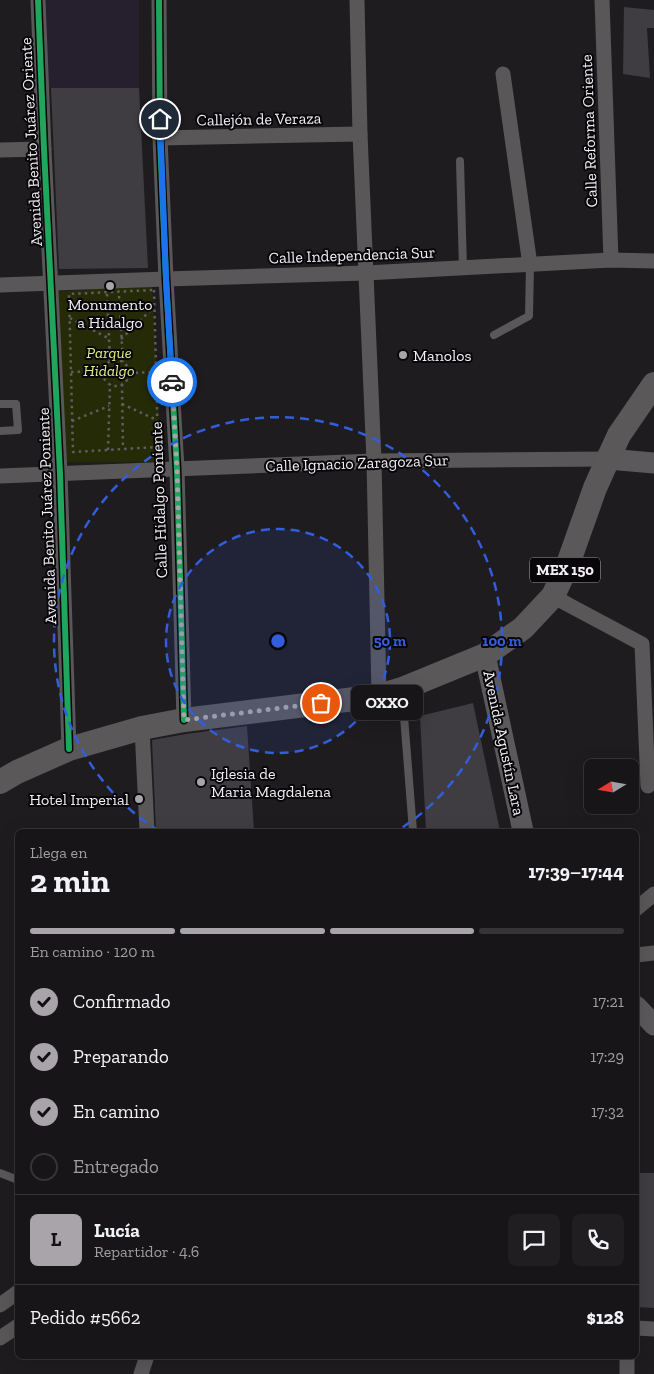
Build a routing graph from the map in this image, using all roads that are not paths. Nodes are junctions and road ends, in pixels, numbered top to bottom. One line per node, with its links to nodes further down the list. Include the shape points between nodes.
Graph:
1 (38, 0): 8 (street, Avenida Benito Juárez Oriente)
2 (159, 0): 7 (street, Calle Hidalgo Poniente)
3 (356, 0): 6 (street)
4 (602, 0): 11 (street, Calle Reforma Oriente)
5 (502, 74): 13 (street)
6 (360, 134): 7 (street, Callejón de Veraza); 15 (street)
7 (160, 138): 16 (street, Calle Hidalgo Poniente)
8 (44, 149): 9 (street); 17 (street, Avenida Benito Juárez Oriente)
9 (0, 150)
10 (460, 161): 14 (lane)
11 (611, 260): 12 (street, Calle Independencia Sur); 13 (street, Calle Independencia Sur)
12 (654, 261)
13 (530, 265): 14 (street, Calle Independencia Sur); 19 (lane, via 529,316)
14 (463, 268): 15 (street, Calle Independencia Sur)
15 (366, 273): 16 (street, Calle Independencia Sur); 24 (street)
16 (166, 279): 17 (street, Calle Independencia Sur); 26 (street, Calle Hidalgo Poniente)
17 (52, 283): 18 (street, Calle Independencia Sur); 27 (street, Avenida Benito Juárez Poniente)
18 (0, 285)
19 (494, 335)
20 (654, 384): 23 (main road, MEX 150)
21 (0, 404): 22 (lane, via 16,404 18,430)
22 (0, 430)
23 (608, 459): 24 (street, Calle Ignacio Zaragoza Sur); 25 (main road, Calle Ignacio Zaragoza Sur); 29 (main road, MEX 150)
24 (374, 461): 26 (street, Calle Ignacio Zaragoza Sur); 31 (street)
25 (654, 463)
26 (177, 469): 27 (street, Calle Ignacio Zaragoza Sur); 32 (street, Calle Hidalgo Poniente)
27 (60, 473): 28 (street, Calle Ignacio Zaragoza Sur); 34 (street, Avenida Benito Juárez Poniente)
28 (0, 476)
29 (553, 596): 30 (main road, MEX 150, via 522,628); 36 (street, via 642,644)
30 (485, 655): 31 (main road, MEX 150); 39 (main road, Avenida Agustín Lara)
31 (390, 692): 32 (main road, MEX 150); 38 (lane)
32 (184, 720): 33 (main road, MEX 150)
33 (142, 728): 34 (main road, MEX 150); 37 (street)
34 (69, 748): 35 (main road, MEX 150)
35 (0, 782)
36 (648, 786)
37 (147, 829)
38 (413, 829)
39 (522, 829)
40 (654, 894): 41 (street)
41 (639, 906)
42 (654, 953): 43 (street)
43 (639, 955)
44 (639, 1009): 45 (main road)
45 (654, 1025)
46 (0, 1174): 47 (lane)
47 (15, 1179)
48 (15, 1294): 49 (street)
49 (0, 1305)
50 (15, 1328): 53 (street)
51 (639, 1328): 52 (street)
52 (654, 1329)
53 (0, 1338)
54 (146, 1359): 56 (street)
55 (627, 1359): 57 (street)
56 (140, 1374)
57 (627, 1374)

